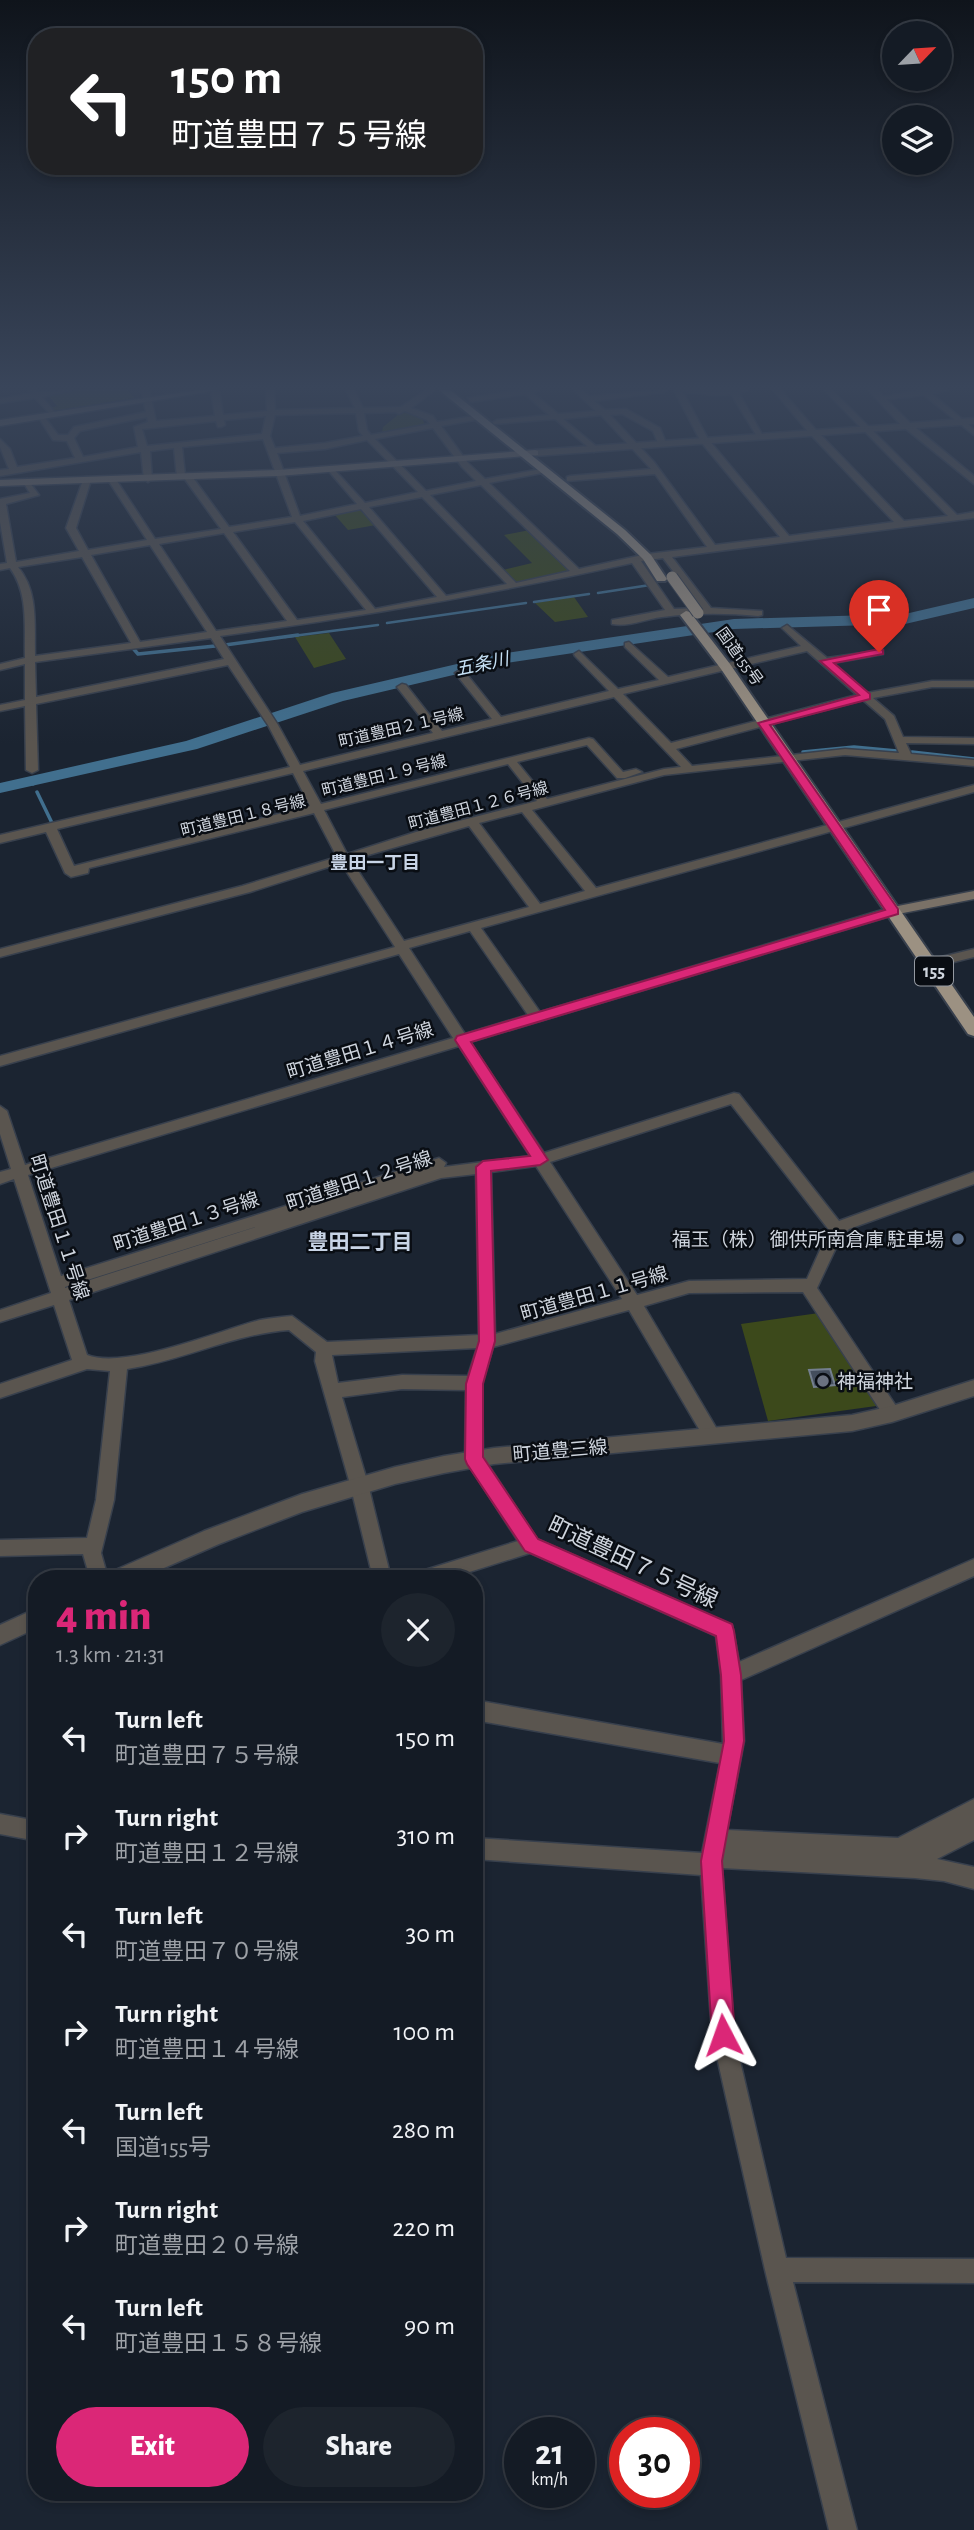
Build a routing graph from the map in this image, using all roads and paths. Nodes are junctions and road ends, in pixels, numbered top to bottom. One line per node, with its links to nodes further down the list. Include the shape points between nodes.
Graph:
1 (1, 508): 20 (street)
2 (80, 508): 25 (street, via 71,528)
3 (130, 508): 23 (street)
4 (209, 508): 21 (street)
5 (292, 508): 18 (street)
6 (353, 508): 18 (street)
7 (365, 508): 30 (street)
8 (439, 508): 29 (street)
9 (510, 508): 28 (street)
10 (591, 508): 26 (highway, 国道155号 / 155)
11 (606, 508): 26 (highway, 国道155号 / 155, via 636,533)
12 (687, 508): 24 (street)
13 (763, 508): 22 (street)
14 (886, 508): 19 (street)
15 (945, 508): 17 (street)
16 (974, 515): 17 (street)
17 (954, 517): 19 (street)
18 (297, 519): 21 (street); 31 (street)
19 (901, 524): 22 (street)
20 (3, 527): 27 (street)
21 (227, 531): 23 (street); 36 (street)
22 (786, 539): 24 (street)
23 (152, 543): 25 (street); 39 (street)
24 (713, 549): 26 (street)
25 (85, 554): 27 (street); 40 (street)
26 (651, 557): 28 (street); 32 (street); 34 (street); 34 (highway, 国道155号 / 155)
27 (6, 566): 45 (street, via 23,579 29,600)
28 (577, 572): 29 (street)
29 (514, 586): 30 (street)
30 (444, 599): 31 (street)
31 (373, 612): 36 (street)
32 (672, 613): 34 (street); 35 (street); 38 (street)
33 (758, 613): 34 (street)
34 (696, 615): 48 (highway, 国道155号 / 155)
35 (616, 622)
36 (294, 623): 39 (street)
37 (787, 628): 42 (street)
38 (630, 631)
39 (212, 634): 40 (street); 46 (street)
40 (138, 645): 45 (street)
41 (629, 645): 51 (street)
42 (809, 647): 47 (street); 48 (street, 町道豊田２１号線)
43 (879, 652): 47 (street)
44 (579, 654): 54 (street)
45 (30, 660): 49 (street); 56 (street)
46 (230, 661): 56 (street); 69 (street)
47 (825, 661): 55 (street)
48 (730, 665): 51 (street, 町道豊田２１号線); 59 (highway, 国道155号 / 155)
49 (0, 667)
50 (460, 673): 58 (street)
51 (666, 681): 54 (street, 町道豊田２１号線)
52 (974, 684): 55 (street, via 932,684)
53 (402, 687): 60 (street)
54 (616, 692): 58 (street, 町道豊田２１号線); 63 (street)
55 (866, 696): 59 (street); 61 (street, via 890,718)
56 (31, 702): 57 (street); 70 (street)
57 (0, 708)
58 (498, 720): 60 (street, 町道豊田２１号線)
59 (767, 722): 63 (street); 65 (highway, 国道155号 / 155)
60 (439, 734): 69 (street, 町道豊田２１号線)
61 (899, 740): 62 (street); 64 (street)
62 (974, 741)
63 (669, 747): 68 (street)
64 (906, 756): 65 (street, 町道豊田１２６号線, via 853,752); 66 (street, 町道豊田１２６号線)
65 (792, 758): 68 (street, 町道豊田１２６号線); 77 (highway, 国道155号 / 155)
66 (974, 763)
67 (513, 764): 71 (street, 町道豊田１８号線, via 586,746); 73 (street); 75 (street, 町道豊田１８号線)
68 (686, 765): 71 (street, 町道豊田１２６号線); 75 (street, 町道豊田１９号線, via 621,776 589,741)
69 (295, 769): 75 (street); 78 (street, 町道豊田２１号線)
70 (32, 770)
71 (619, 784): 73 (street, 町道豊田１２６号線)
72 (974, 788): 77 (street)
73 (545, 803): 74 (street, 町道豊田１２６号線)
74 (525, 808): 76 (street, 町道豊田１２６号線); 82 (street)
75 (317, 810): 78 (street, 町道豊田１８号線, via 71,873); 80 (street); 81 (street, 町道豊田１９号線)
76 (472, 822): 80 (street, 町道豊田１２６号線); 84 (street)
77 (838, 826): 82 (street); 85 (highway, 国道155号 / 155)
78 (50, 827): 79 (street, 町道豊田２１号線)
79 (0, 839)
80 (344, 859): 87 (street); 88 (street, 町道豊田１２６号線)
81 (79, 867)
82 (593, 893): 84 (street)
83 (974, 895): 85 (main road)
84 (537, 909): 86 (street)
85 (896, 911): 90 (highway, 国道155号 / 155); 91 (street, 町道豊田１４号線); 93 (highway, 国道155号 / 155)
86 (473, 926): 87 (street); 91 (street)
87 (401, 946): 94 (street); 95 (street); 96 (street)
88 (0, 953)
89 (974, 953): 90 (street)
90 (934, 963): 92 (highway, 国道155号 / 155)
91 (536, 1017): 94 (street, 町道豊田１４号線)
92 (974, 1020)
93 (974, 1030)
94 (462, 1040): 98 (street); 100 (street, 町道豊田１４号線)
95 (0, 1054)
96 (0, 1061)
97 (2, 1121): 100 (street, 町道豊田１１号線)
98 (537, 1154): 99 (street, 町道豊田１２号線); 103 (street, 町道豊田１２号線, via 732,1093); 105 (street, 町道豊田１３号線, via 528,1146 521,1152 422,1167); 106 (street)
99 (483, 1167): 105 (street, 町道豊田１２号線, via 440,1173); 109 (street)
100 (20, 1172): 101 (street, 町道豊田１４号線); 105 (street, 町道豊田１１号線)
101 (0, 1178)
102 (974, 1178): 103 (street)
103 (837, 1230): 104 (street, via 813,1283)
104 (807, 1286): 106 (street, 町道豊田１１号線, via 689,1287); 117 (street)
105 (58, 1289): 107 (street, 町道豊田１３号線); 108 (street, 町道豊田１２号線); 111 (street, 町道豊田１１号線)
106 (634, 1304): 109 (street, 町道豊田１１号線); 118 (street)
107 (0, 1305)
108 (0, 1316)
109 (487, 1341): 110 (street, 町道豊田１１号線); 113 (street)
110 (324, 1349): 112 (street, via 292,1323); 116 (street)
111 (84, 1363): 112 (street); 115 (street)
112 (119, 1363): 122 (street, via 105,1500)
113 (474, 1384): 116 (street, via 402,1381); 119 (street)
114 (974, 1388): 117 (street, 町道豊三線)
115 (0, 1391)
116 (331, 1391): 120 (street)
117 (892, 1414): 118 (street, 町道豊三線, via 830,1426)
118 (712, 1436): 119 (street, 町道豊三線)
119 (474, 1459): 120 (street, 町道豊三線); 121 (street, 町道豊田７５号線)
120 (359, 1484): 126 (street, 町道豊三線, via 249,1520); 127 (street)
121 (531, 1545): 128 (street); 131 (street, 町道豊田７５号線, via 725,1631)
122 (95, 1546): 123 (street); 125 (street, via 92,1553)
123 (0, 1548)
124 (974, 1567): 131 (street)
125 (97, 1570)
126 (138, 1570)
127 (380, 1570)
128 (451, 1570)
129 (28, 1622): 130 (street)
130 (0, 1635)
131 (731, 1675): 133 (street, 町道豊田７５号線, via 734,1741)
132 (483, 1712): 133 (street)
133 (729, 1755): 138 (street, 町道豊田７５号線)
134 (974, 1809): 138 (street, via 899,1849)
135 (0, 1824): 136 (street)
136 (28, 1829)
137 (974, 1829): 141 (street, via 920,1856)
138 (715, 1839): 140 (street, 町道豊田７５号線)
139 (483, 1849): 140 (street, via 699,1865)
140 (711, 1861): 141 (street, via 725,1856); 143 (street, 町道豊田７５号線, via 723,2035)
141 (915, 1867): 142 (street)
142 (974, 1878)
143 (777, 2270): 144 (street); 145 (street, 町道豊田７５号線)
144 (974, 2271)
145 (843, 2530)

